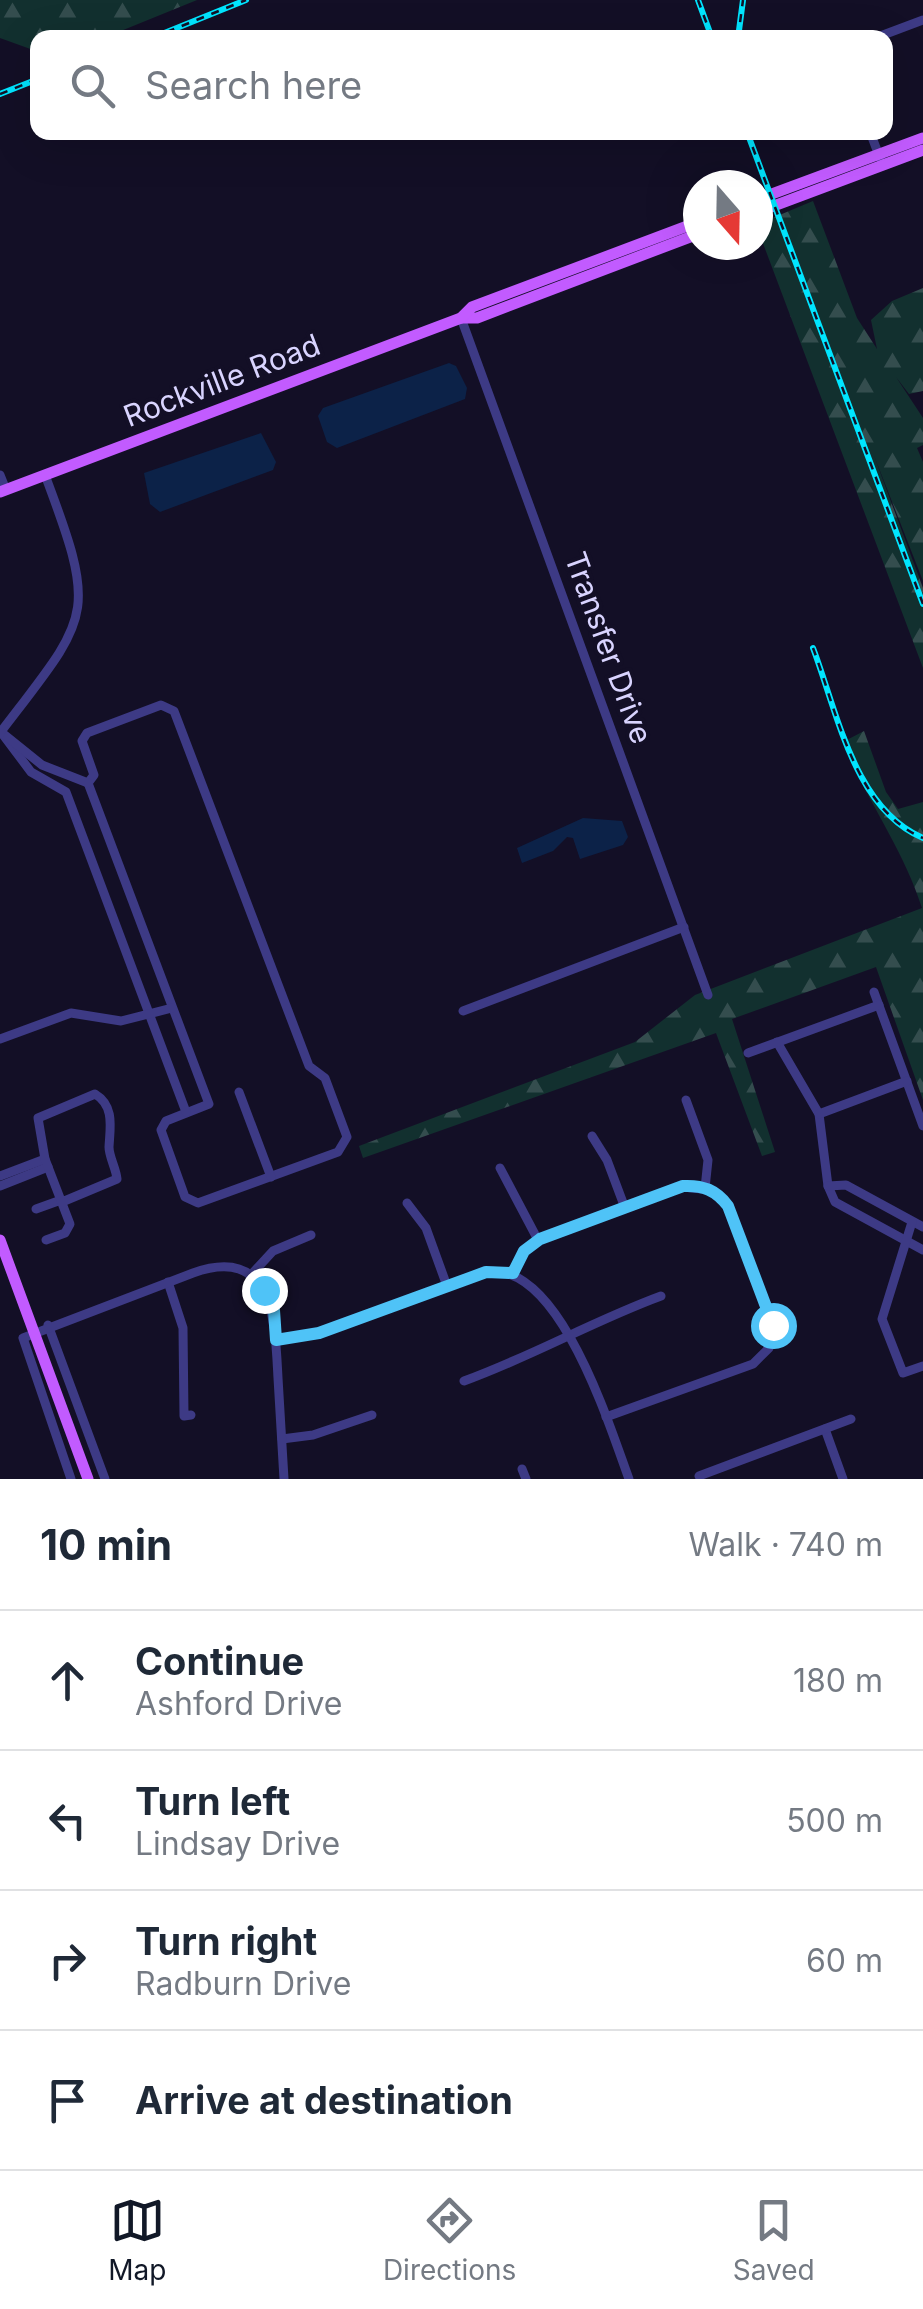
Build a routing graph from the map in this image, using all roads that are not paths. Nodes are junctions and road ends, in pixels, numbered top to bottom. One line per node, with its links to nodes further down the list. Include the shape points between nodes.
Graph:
1 (923, 20): 2 (street)
2 (893, 31)
3 (923, 138): 6 (main road)
4 (873, 140): 6 (street)
5 (923, 150): 6 (main road)
6 (881, 160): 7 (main road); 8 (main road)
7 (773, 194)
8 (773, 206)
9 (683, 228): 11 (main road, Rockville Road, via 472,307)
10 (683, 240): 11 (main road, Rockville Road)
11 (461, 318): 13 (main road, Rockville Road); 17 (street, Transfer Drive)
12 (0, 475): 14 (street)
13 (45, 475): 14 (main road, Rockville Road); 15 (street, via 77,561 80,606 64,648)
14 (3, 491)
15 (0, 732): 16 (street, via 42,765); 23 (street, via 31,772 66,792)
16 (88, 783): 21 (street); 37 (street, via 94,775 83,738 167,705 174,710 308,1066 325,1078 346,1132 338,1152)
17 (684, 927): 19 (street, Transfer Drive); 22 (street)
18 (874, 992): 20 (street)
19 (708, 995)
20 (879, 1006): 25 (street); 27 (street)
21 (172, 1008): 23 (street); 30 (street, via 209,1104)
22 (464, 1011)
23 (150, 1016): 24 (street, via 121,1021 70,1013); 30 (street)
24 (0, 1039)
25 (778, 1042): 26 (street); 31 (street)
26 (748, 1054)
27 (907, 1081): 31 (street); 32 (street)
28 (240, 1092): 37 (street)
29 (686, 1100): 40 (street, via 708,1160)
30 (186, 1112): 37 (street, via 165,1122 161,1134 190,1202)
31 (819, 1114): 39 (street)
32 (923, 1126)
33 (592, 1136): 43 (street)
34 (47, 1163): 36 (street); 38 (street); 41 (street); 41 (street, via 40,1114 96,1094 104,1100 117,1178)
35 (500, 1168): 50 (street)
36 (0, 1176)
37 (271, 1176)
38 (0, 1186)
39 (828, 1186): 45 (street, via 846,1185); 51 (street, via 835,1202)
40 (706, 1188): 43 (street, via 683,1186); 68 (street, via 732,1213 772,1322 768,1351 752,1364)
41 (61, 1201): 44 (street); 49 (street, via 69,1229)
42 (407, 1203): 58 (street, via 426,1228)
43 (625, 1208): 50 (street)
44 (36, 1209)
45 (912, 1222): 46 (street); 51 (street)
46 (923, 1228)
47 (311, 1234): 55 (street, via 272,1251)
48 (0, 1240): 54 (main road)
49 (46, 1240)
50 (538, 1240): 53 (street)
51 (904, 1240): 52 (street); 64 (street, via 882,1319 903,1373)
52 (923, 1250)
53 (513, 1273): 58 (street, via 492,1271); 62 (street, via 534,1287)
54 (14, 1276): 56 (street); 61 (main road)
55 (250, 1276): 57 (street, via 214,1267); 63 (street, via 271,1302)
56 (0, 1282)
57 (168, 1282): 60 (street); 67 (street, via 182,1325 184,1416)
58 (448, 1286): 63 (street, via 319,1333)
59 (661, 1296): 62 (street)
60 (48, 1325): 61 (street); 76 (street)
61 (34, 1330): 74 (street, via 22,1344); 75 (main road)
62 (566, 1335): 65 (street, via 530,1357); 68 (street)
63 (276, 1340): 71 (street)
64 (923, 1366)
65 (464, 1380)
66 (372, 1414): 71 (street, via 319,1434)
67 (190, 1416)
68 (606, 1417): 78 (street)
69 (851, 1419): 70 (street)
70 (825, 1430): 72 (street); 79 (street)
71 (282, 1439): 77 (street)
72 (720, 1474): 73 (street)
73 (699, 1476)
74 (71, 1479)
75 (88, 1479)
76 (104, 1479)
77 (284, 1479)
78 (629, 1479)
79 (843, 1479)

